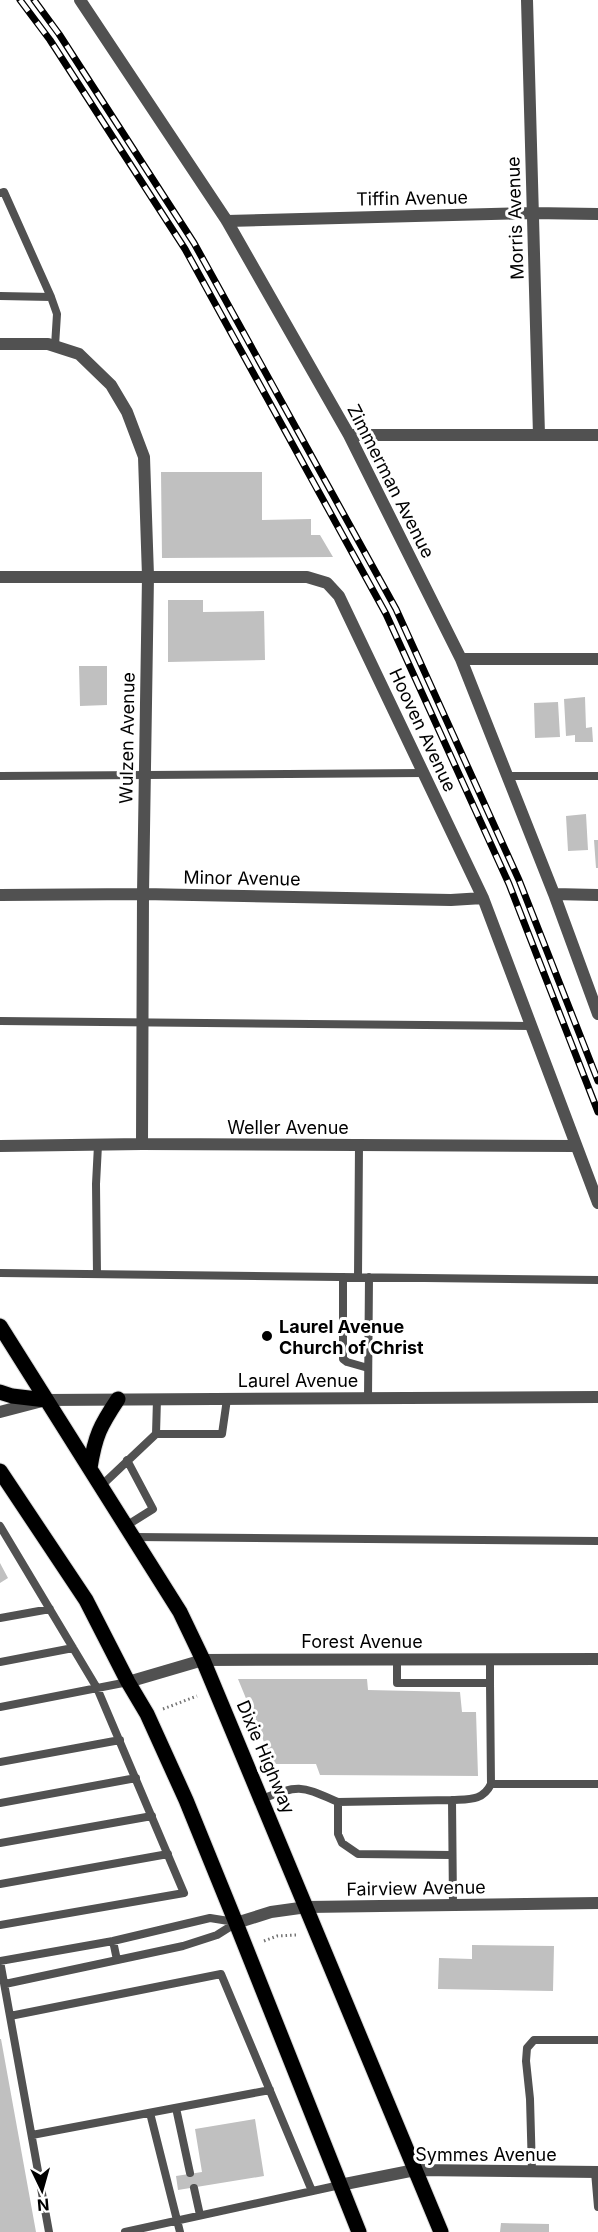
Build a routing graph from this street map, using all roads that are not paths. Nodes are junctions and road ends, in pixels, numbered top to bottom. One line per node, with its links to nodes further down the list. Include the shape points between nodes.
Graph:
1 (80, 0): 6 (street, Zimmerman Avenue)
2 (527, 0): 4 (street, Morris Avenue)
3 (0, 193): 8 (lane, via 4,192)
4 (532, 213): 5 (street, Tiffin Avenue); 6 (street, Tiffin Avenue); 12 (street, Morris Avenue)
5 (598, 214)
6 (227, 221): 11 (street, Zimmerman Avenue)
7 (0, 296): 8 (lane)
8 (51, 297): 10 (lane, via 57,314)
9 (0, 344): 10 (street)
10 (55, 346): 14 (street, Wulzen Avenue, via 79,354 111,385 127,412 144,457)
11 (349, 435): 12 (street); 16 (street, Zimmerman Avenue)
12 (538, 435): 13 (street)
13 (598, 435)
14 (148, 576): 15 (street, Hooven Avenue); 18 (street, Hooven Avenue, via 307,577 327,583 339,596); 19 (street, Wulzen Avenue)
15 (0, 577)
16 (461, 659): 17 (street); 21 (street, Zimmerman Avenue)
17 (598, 659)
18 (423, 773): 19 (lane); 27 (street, Hooven Avenue)
19 (145, 775): 20 (lane); 23 (street, Wulzen Avenue)
20 (0, 776)
21 (507, 776): 22 (lane); 24 (street, Zimmerman Avenue)
22 (598, 776)
23 (143, 894): 25 (street, Minor Avenue); 27 (street, Minor Avenue); 30 (street, Wulzen Avenue)
24 (554, 894): 26 (street); 28 (street, Zimmerman Avenue)
25 (0, 895)
26 (598, 895)
27 (483, 898): 31 (street, Hooven Avenue)
28 (598, 1014)
29 (0, 1021): 30 (lane)
30 (142, 1021): 31 (lane); 33 (street, Wulzen Avenue)
31 (531, 1026): 36 (street, Hooven Avenue)
32 (98, 1144): 33 (street, Weller Avenue); 35 (street, Weller Avenue); 39 (lane)
33 (142, 1144): 34 (street, Weller Avenue)
34 (358, 1145): 36 (street, Weller Avenue); 41 (lane)
35 (0, 1146)
36 (576, 1146): 37 (street, Hooven Avenue)
37 (598, 1203)
38 (0, 1273): 39 (lane)
39 (97, 1274): 40 (lane)
40 (342, 1277): 41 (lane); 45 (lane, via 343,1359)
41 (358, 1277): 42 (lane)
42 (369, 1277): 43 (lane); 45 (lane)
43 (598, 1280)
44 (0, 1326): 52 (main road, Dixie Highway)
45 (368, 1368): 48 (lane)
46 (0, 1392): 52 (main road)
47 (598, 1397): 48 (street, Laurel Avenue)
48 (368, 1398): 51 (street, Laurel Avenue)
49 (118, 1399): 50 (street, Laurel Avenue); 52 (street, Laurel Avenue); 56 (main road, via 101,1424)
50 (157, 1399): 51 (street, Laurel Avenue); 54 (lane)
51 (227, 1399): 54 (lane, via 222,1434)
52 (46, 1400): 53 (street, Laurel Avenue); 56 (main road, Dixie Highway)
53 (0, 1412)
54 (156, 1434): 55 (lane)
55 (128, 1460): 58 (lane); 60 (lane, via 153,1509)
56 (90, 1468): 58 (main road, Dixie Highway)
57 (0, 1471): 70 (main road, via 86,1600)
58 (101, 1486): 60 (main road, Dixie Highway)
59 (0, 1526): 62 (lane)
60 (130, 1531): 61 (lane); 68 (main road, Dixie Highway, via 180,1612)
61 (598, 1541)
62 (50, 1609): 63 (lane); 64 (lane)
63 (0, 1618)
64 (73, 1648): 69 (lane); 72 (lane)
65 (397, 1659): 66 (street, Forest Avenue); 68 (street, Forest Avenue); 71 (lane, via 397,1683)
66 (490, 1659): 67 (street, Forest Avenue); 71 (lane)
67 (598, 1659)
68 (203, 1660): 70 (street, Forest Avenue); 79 (main road, Dixie Highway)
69 (0, 1662)
70 (128, 1682): 72 (lane); 91 (main road, via 147,1714)
71 (490, 1683): 77 (lane)
72 (97, 1688): 73 (lane); 74 (lane)
73 (0, 1707)
74 (120, 1740): 75 (lane); 76 (lane)
75 (0, 1762)
76 (136, 1778): 82 (lane); 83 (lane)
77 (491, 1784): 78 (lane); 80 (lane, via 480,1798)
78 (598, 1784)
79 (262, 1798): 81 (lane, via 299,1787); 90 (main road, Dixie Highway)
80 (452, 1800): 81 (lane); 86 (lane)
81 (338, 1802): 86 (lane, via 338,1834 342,1843 358,1854)
82 (0, 1803)
83 (152, 1816): 84 (lane); 85 (lane)
84 (0, 1843)
85 (168, 1854): 87 (lane); 92 (lane, via 183,1893)
86 (452, 1855): 89 (lane)
87 (0, 1884)
88 (598, 1903): 89 (street, Fairview Avenue)
89 (453, 1905): 90 (street, Fairview Avenue)
90 (307, 1907): 91 (street, Fairview Avenue, via 271,1912); 103 (main road, Dixie Highway)
91 (236, 1923): 93 (lane, via 210,1918); 94 (lane, via 217,1935 183,1946); 107 (main road)
92 (0, 1925)
93 (113, 1941): 94 (lane); 95 (lane)
94 (117, 1960): 96 (lane)
95 (0, 1961): 96 (lane)
96 (4, 1984): 97 (lane)
97 (10, 2016): 99 (lane, via 221,1974); 102 (lane)
98 (598, 2040): 104 (lane, via 534,2040 527,2048)
99 (270, 2090): 100 (lane); 109 (lane)
100 (176, 2108): 101 (lane); 106 (lane)
101 (150, 2113): 102 (lane); 112 (lane)
102 (32, 2135): 113 (lane)
103 (415, 2170): 104 (street, Symmes Avenue); 107 (street, Symmes Avenue); 117 (main road, Dixie Highway)
104 (532, 2171): 105 (street, Symmes Avenue)
105 (596, 2172): 110 (lane)
106 (190, 2173)
107 (340, 2185): 109 (lane); 116 (main road)
108 (194, 2188): 111 (lane)
109 (312, 2191): 111 (lane)
110 (598, 2207)
111 (200, 2215): 112 (lane)
112 (176, 2221): 114 (lane); 115 (lane)
113 (49, 2232)
114 (125, 2232)
115 (180, 2232)
116 (359, 2232)
117 (441, 2232)

